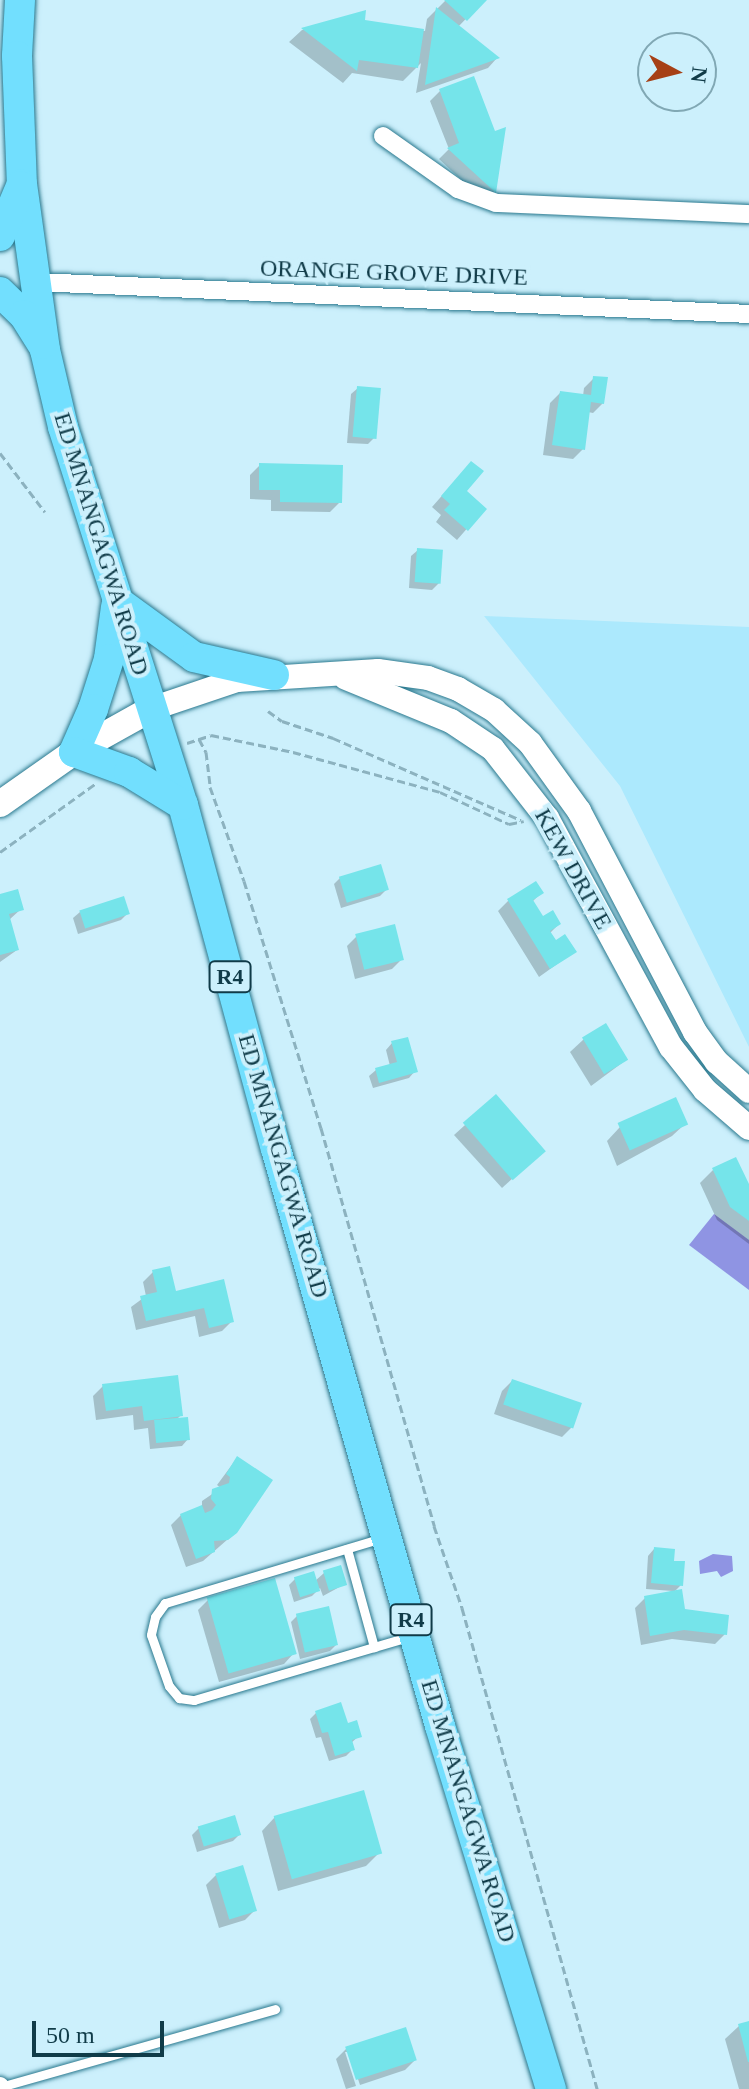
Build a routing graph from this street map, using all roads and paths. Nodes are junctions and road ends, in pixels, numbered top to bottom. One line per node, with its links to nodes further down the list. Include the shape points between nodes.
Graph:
1 (20, 0): 3 (highway, ED MNANGAGWA ROAD / R4)
2 (383, 136): 4 (street, via 458,189 496,203)
3 (22, 184): 5 (highway); 6 (highway, ED MNANGAGWA ROAD / R4)
4 (749, 214)
5 (0, 236)
6 (37, 282): 8 (street, ORANGE GROVE DRIVE); 9 (highway, ED MNANGAGWA ROAD / R4)
7 (0, 292): 9 (highway, via 24,315)
8 (749, 314)
9 (45, 350): 12 (highway, ED MNANGAGWA ROAD / R4)
10 (0, 453): 11 (path)
11 (45, 512)
12 (117, 601): 13 (highway, via 194,657); 15 (highway, ED MNANGAGWA ROAD / R4); 19 (highway, via 109,659)
13 (274, 675): 14 (street, KEW DRIVE); 15 (street, KEW DRIVE, via 204,689)
14 (340, 676): 22 (street, KEW DRIVE, via 378,671 428,678 494,710 530,743 593,836 695,1032 717,1062); 23 (street, KEW DRIVE, via 451,721 493,749 547,818 671,1047 705,1090)
15 (151, 709): 19 (main road); 21 (highway, ED MNANGAGWA ROAD / R4)
16 (268, 711): 17 (path, via 524,821 509,824 440,792)
17 (211, 735)
18 (199, 739): 31 (path, via 321,1128)
19 (74, 752): 20 (main road); 21 (highway, via 129,772)
20 (0, 804)
21 (183, 805): 24 (highway, ED MNANGAGWA ROAD / R4)
22 (749, 1091)
23 (749, 1128)
24 (388, 1536): 25 (lane); 26 (highway, ED MNANGAGWA ROAD / R4)
25 (347, 1549): 27 (lane); 27 (lane, via 165,1603 151,1635 169,1686 179,1698 194,1700)
26 (415, 1635): 27 (lane); 30 (highway, ED MNANGAGWA ROAD / R4)
27 (374, 1647)
28 (275, 2009): 29 (lane)
29 (0, 2087)
30 (551, 2089)
31 (597, 2089)

